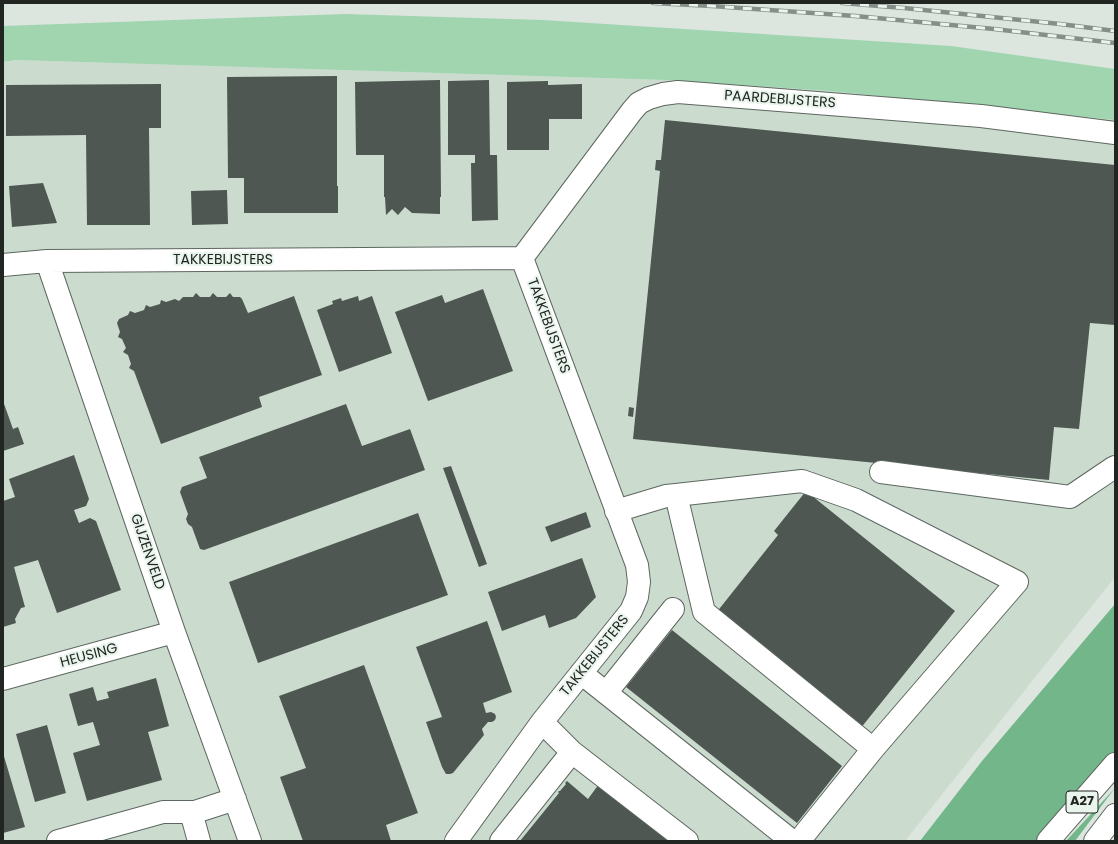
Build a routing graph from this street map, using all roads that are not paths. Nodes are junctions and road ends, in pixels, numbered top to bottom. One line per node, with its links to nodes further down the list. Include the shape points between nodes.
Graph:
1 (1115, 133): 2 (main road, PAARDEBIJSTERS, via 981,116 678,92 663,94 639,103 632,110)
2 (522, 258): 3 (main road, TAKKEBIJSTERS); 8 (main road, TAKKEBIJSTERS)
3 (47, 261): 4 (main road, TAKKEBIJSTERS); 10 (main road, GIJZENVELD)
4 (3, 265)
5 (1115, 467): 6 (main road, via 1070,497)
6 (881, 472)
7 (676, 495): 8 (main road); 15 (main road, via 704,612); 15 (main road, via 802,481 856,500 1016,582)
8 (616, 511): 11 (main road, TAKKEBIJSTERS, via 637,565 637,597 631,611)
9 (673, 609): 13 (main road)
10 (174, 632): 12 (main road, HEUSING); 18 (main road, GIJZENVELD)
11 (581, 673): 13 (main road); 14 (main road, TAKKEBIJSTERS)
12 (3, 679)
13 (606, 693): 27 (main road)
14 (542, 722): 16 (main road); 24 (main road, TAKKEBIJSTERS)
15 (873, 749): 28 (main road)
16 (572, 752): 25 (main road); 26 (main road)
17 (1115, 764): 29 (main road, A27)
18 (235, 799): 19 (main road); 23 (main road, GIJZENVELD)
19 (191, 812): 21 (main road, via 163,812); 22 (main road)
20 (1115, 815): 30 (main road, A27)
21 (58, 841)
22 (199, 841)
23 (250, 841)
24 (456, 841)
25 (501, 841)
26 (687, 841)
27 (792, 841)
28 (799, 841)
29 (1048, 841)
30 (1095, 841)

